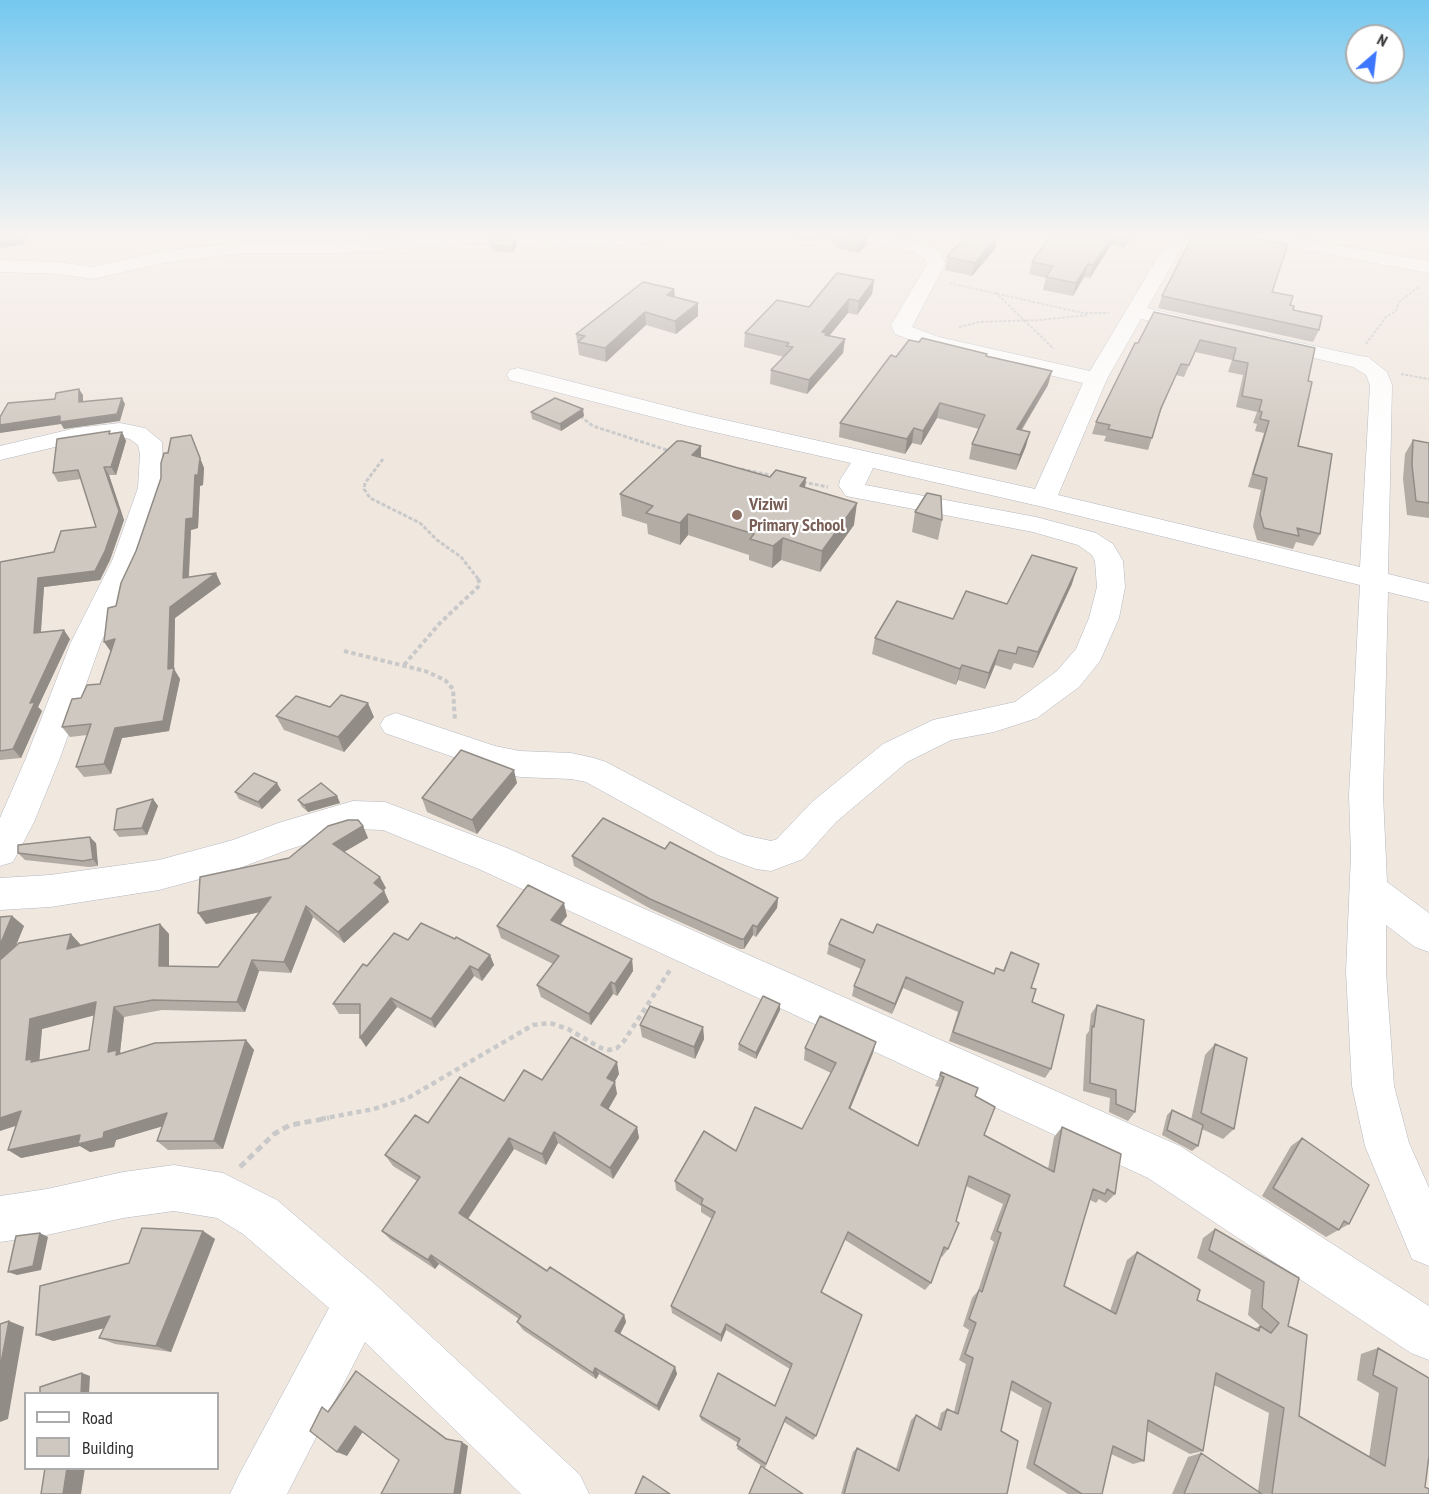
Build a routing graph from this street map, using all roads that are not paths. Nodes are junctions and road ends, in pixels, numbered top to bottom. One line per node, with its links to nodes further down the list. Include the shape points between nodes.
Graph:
1 (913, 305): 7 (street, via 901,325 902,330 916,337)
2 (1138, 305): 3 (street)
3 (1134, 311): 4 (street); 7 (street)
4 (1214, 329)
5 (1249, 337): 11 (street, via 1360,362 1376,372 1381,385)
6 (518, 375): 9 (street)
7 (1096, 379): 10 (street)
8 (2, 457): 14 (street, via 76,435 120,430 136,433 150,442 153,454 151,488 126,561 86,642 43,758)
9 (865, 461): 10 (street); 13 (street, via 853,480 855,491 1036,525 1087,539 1103,550 1112,573 1111,587 1104,618 1089,654 1068,679 1026,710 944,729 895,753 824,812 790,849 771,856 731,845 594,771 520,764)
10 (1043, 499): 11 (street)
11 (1374, 580): 12 (street); 15 (street, via 1366,795)
12 (1429, 593)
13 (396, 725)
14 (0, 851)
15 (1368, 889): 17 (street); 19 (street, via 1366,972 1373,1086 1387,1146)
16 (0, 894): 21 (street, via 159,875 237,854 353,814 385,816 494,859 1164,1162)
17 (1429, 935)
18 (0, 1219): 20 (street, via 174,1188 202,1192 223,1197 260,1217)
19 (1429, 1242)
20 (359, 1302): 22 (street); 23 (street)
21 (1429, 1335)
22 (258, 1494)
23 (561, 1494)

